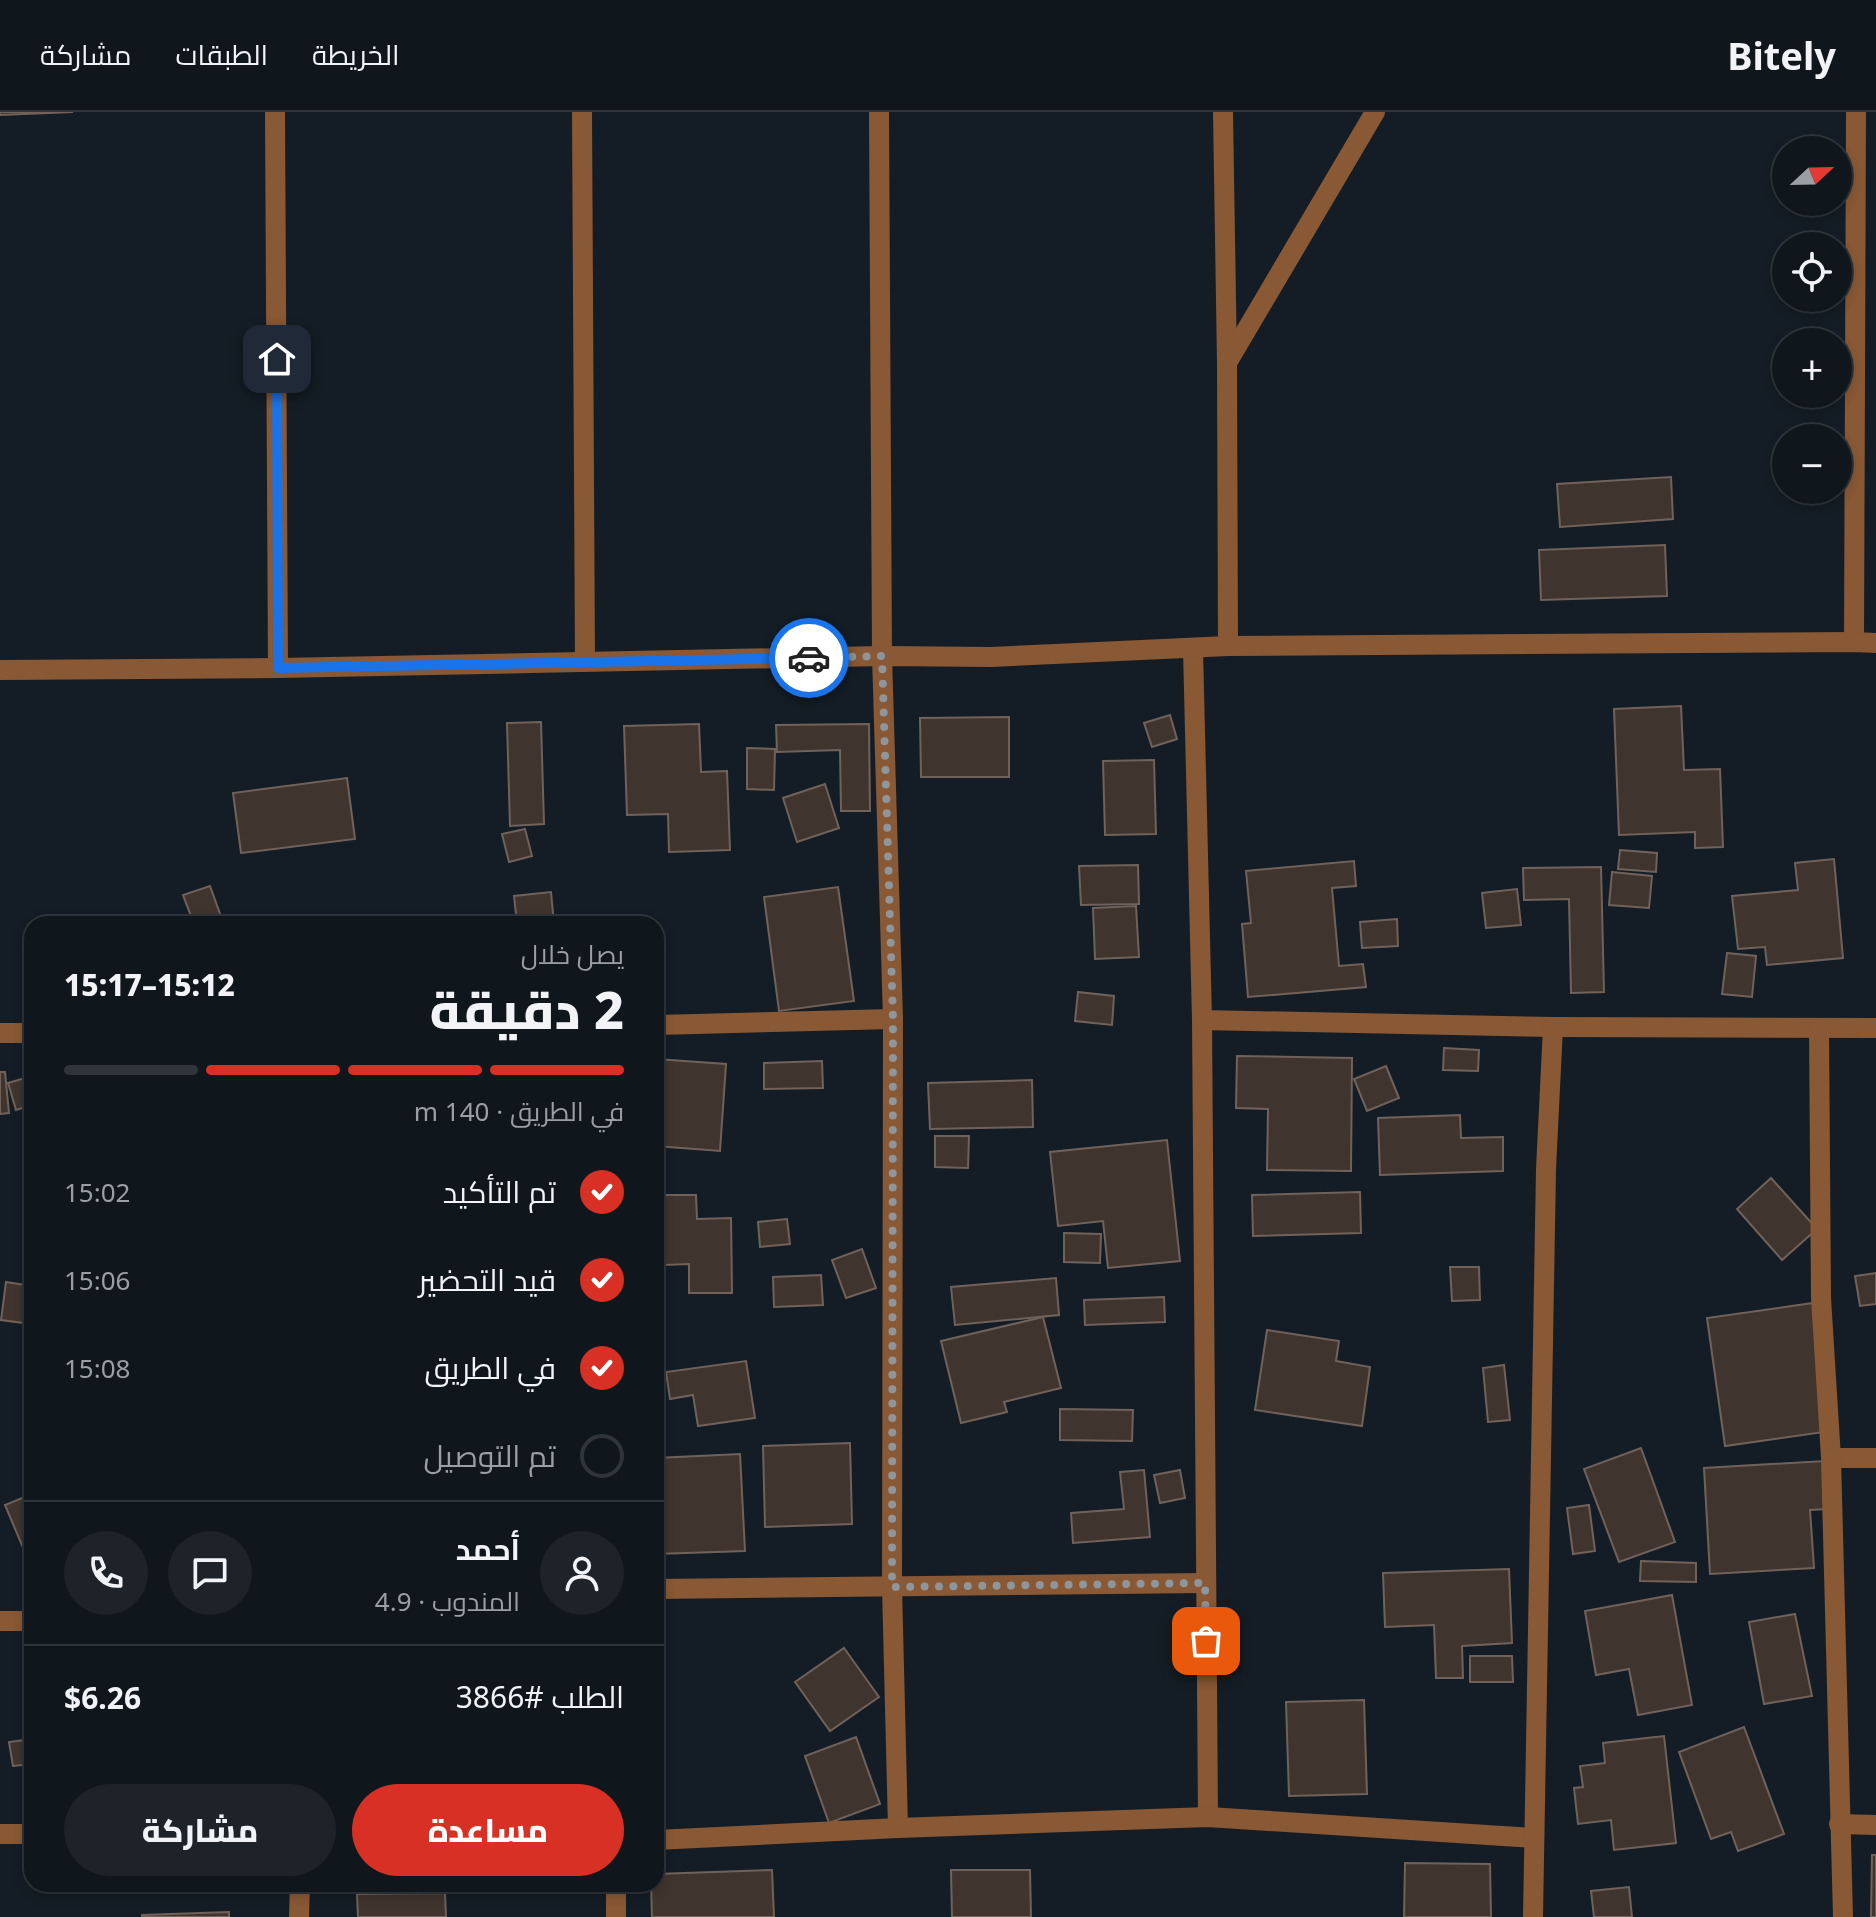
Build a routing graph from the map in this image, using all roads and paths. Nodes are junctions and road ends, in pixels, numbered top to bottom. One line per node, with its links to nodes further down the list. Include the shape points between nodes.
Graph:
1 (275, 112): 14 (street)
2 (582, 112): 13 (street)
3 (879, 112): 12 (street)
4 (1223, 112): 7 (street)
5 (1375, 112): 7 (street)
6 (1856, 112): 8 (street)
7 (1227, 363): 10 (street)
8 (1854, 642): 9 (street); 10 (street)
9 (1876, 643)
10 (1228, 646): 11 (street)
11 (1193, 649): 12 (street); 17 (street)
12 (882, 656): 13 (street); 16 (street)
13 (585, 662): 14 (street)
14 (278, 668): 15 (street)
15 (0, 670)
16 (893, 1019): 18 (street); 27 (street)
17 (1202, 1020): 19 (street); 26 (street)
18 (664, 1025)
19 (1553, 1027): 20 (street); 37 (street)
20 (1819, 1028): 21 (street); 24 (street, via 1821,1298)
21 (1876, 1028)
22 (0, 1033): 23 (street)
23 (24, 1033)
24 (1831, 1458): 25 (street); 32 (street)
25 (1876, 1458)
26 (1205, 1583): 27 (street); 31 (street)
27 (892, 1587): 28 (street); 34 (street)
28 (664, 1589)
29 (0, 1621): 30 (street)
30 (24, 1621)
31 (1208, 1817): 34 (street); 37 (street)
32 (1839, 1824): 33 (street); 44 (street)
33 (1876, 1825)
34 (898, 1828): 38 (street)
35 (0, 1834): 36 (street)
36 (24, 1834)
37 (1534, 1838): 43 (street)
38 (664, 1840)
39 (300, 1892): 41 (street)
40 (616, 1892): 42 (street)
41 (299, 1917)
42 (616, 1917)
43 (1533, 1917)
44 (1843, 1917)

